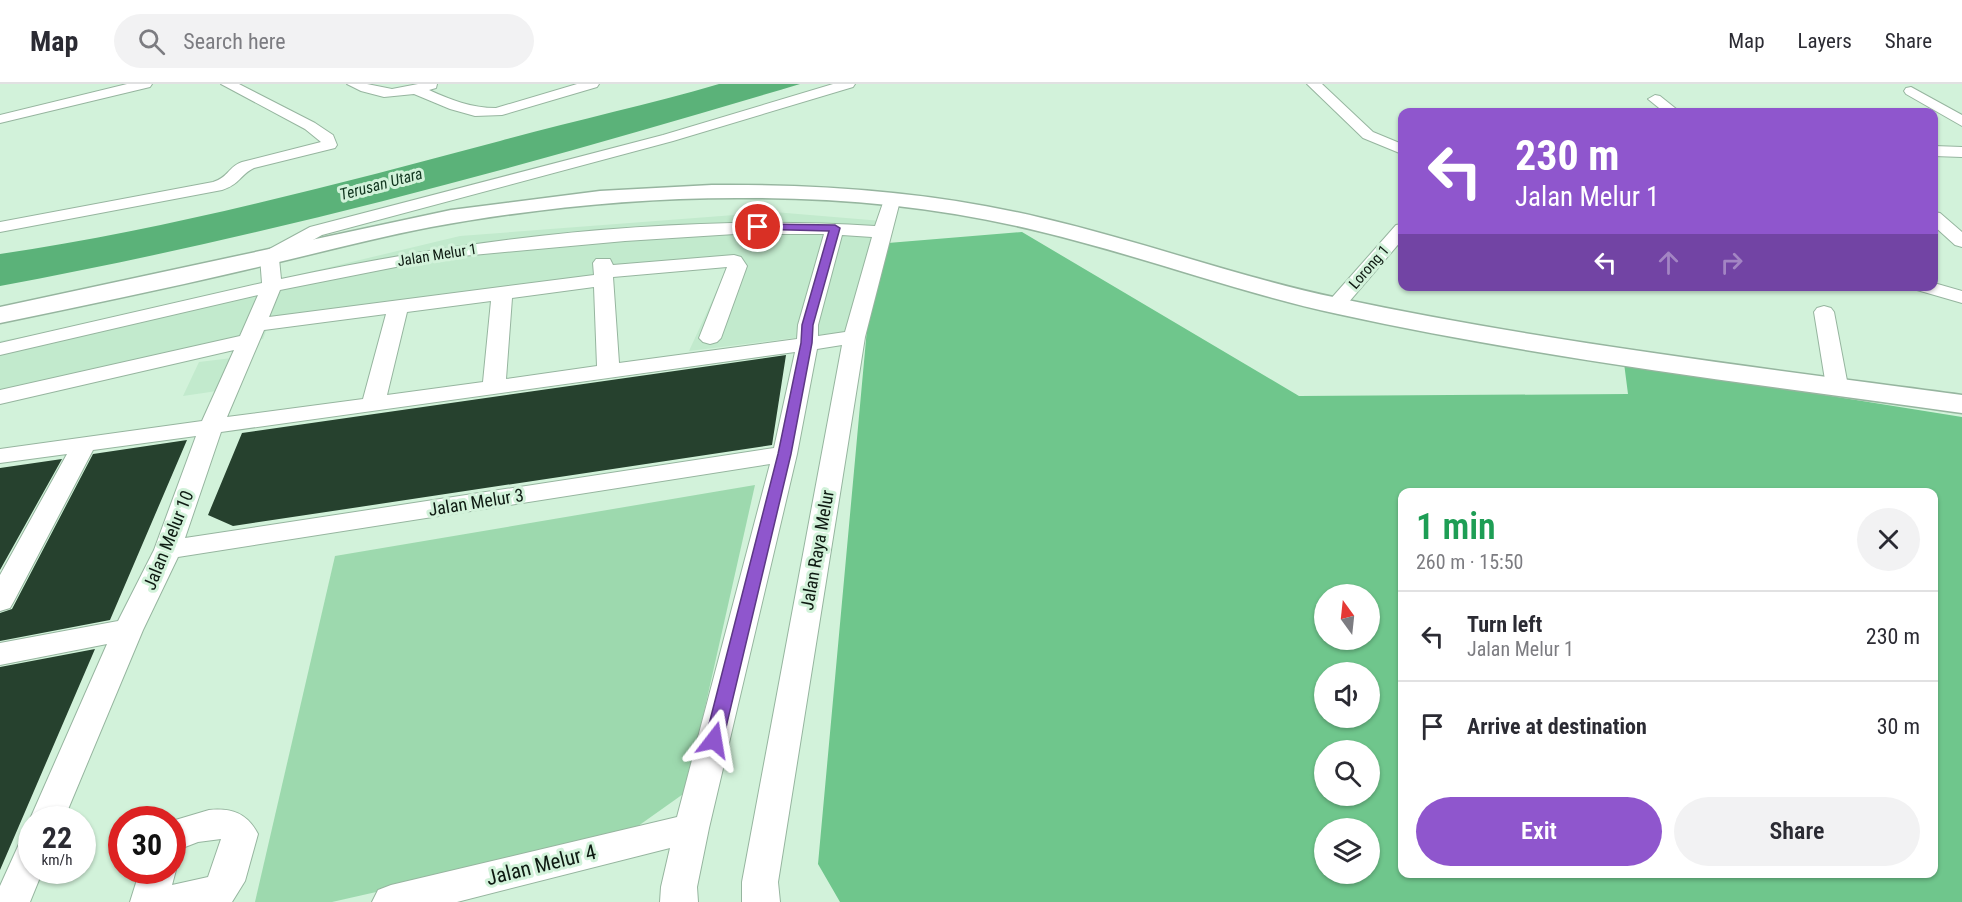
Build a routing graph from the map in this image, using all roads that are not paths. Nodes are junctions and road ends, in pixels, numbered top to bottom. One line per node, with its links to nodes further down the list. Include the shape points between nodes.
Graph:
1 (113, 84): 13 (street)
2 (142, 84): 14 (street)
3 (228, 84): 23 (street, via 310,126 328,138 329,146 248,165 238,170 229,183 206,189)
4 (354, 84): 9 (street, via 377,94)
5 (434, 84): 9 (street)
6 (592, 84): 9 (street, via 483,113 470,112)
7 (848, 84): 29 (street, via 668,138 370,214 316,231)
8 (1314, 84): 16 (street, via 1358,127)
9 (416, 89)
10 (1911, 91): 15 (street)
11 (1655, 99): 12 (street)
12 (1667, 108)
13 (0, 110)
14 (0, 118)
15 (1962, 122)
16 (1382, 142): 17 (street); 18 (street)
17 (1398, 142)
18 (1398, 148)
19 (1938, 152): 20 (street)
20 (1962, 152)
21 (891, 201): 25 (street, Jalan Raya Melur); 29 (main road, via 752,191 586,199 447,217); 36 (main road, via 1002,216)
22 (1938, 220): 28 (street)
23 (0, 227)
24 (835, 228): 25 (street, Jalan Melur 1); 27 (street, Jalan Melur 1, via 721,228); 40 (street)
25 (882, 232): 41 (street, Jalan Raya Melur)
26 (1398, 234): 36 (street, Lorong 1)
27 (602, 237): 30 (street); 31 (street, Jalan Melur 1, via 450,252)
28 (1962, 241)
29 (269, 257): 31 (street, Jalan Melur 10); 38 (main road)
30 (603, 276): 33 (street); 42 (street, via 734,261 737,266); 44 (street)
31 (272, 287): 39 (street, Jalan Melur 10); 43 (street, Jalan Melur 1)
32 (1938, 290): 34 (street)
33 (502, 293): 35 (street); 46 (street)
34 (1962, 297)
35 (398, 306): 39 (street); 48 (street)
36 (1335, 306): 45 (main road, via 1475,332)
37 (1824, 312): 45 (street)
38 (0, 315)
39 (253, 332): 47 (street); 50 (street, Jalan Melur 10)
40 (807, 334): 41 (street); 42 (street); 44 (street); 52 (street)
41 (854, 337): 68 (street, Jalan Raya Melur, via 760,882)
42 (710, 338): 44 (street, via 626,351)
43 (0, 349)
44 (616, 369): 46 (street)
45 (1837, 386): 49 (main road)
46 (494, 388): 48 (street)
47 (0, 397)
48 (373, 404): 50 (street)
49 (1962, 404)
50 (212, 428): 51 (street); 54 (street, Jalan Melur 10)
51 (84, 445): 53 (street); 55 (street)
52 (784, 454): 54 (street, Jalan Melur 3); 59 (street)
53 (0, 456)
54 (168, 550): 56 (street, Jalan Melur 10)
55 (0, 601)
56 (128, 630): 57 (street); 58 (street, Jalan Melur 10)
57 (0, 654)
58 (53, 806)
59 (692, 828): 66 (street, Jalan Melur 4); 67 (street)
60 (186, 830): 65 (street, via 227,822 237,827 240,834 227,881 219,891)
61 (19, 884): 63 (street)
62 (154, 884): 64 (street)
63 (11, 902)
64 (149, 902)
65 (170, 902)
66 (391, 902)
67 (679, 902)
68 (761, 902)

